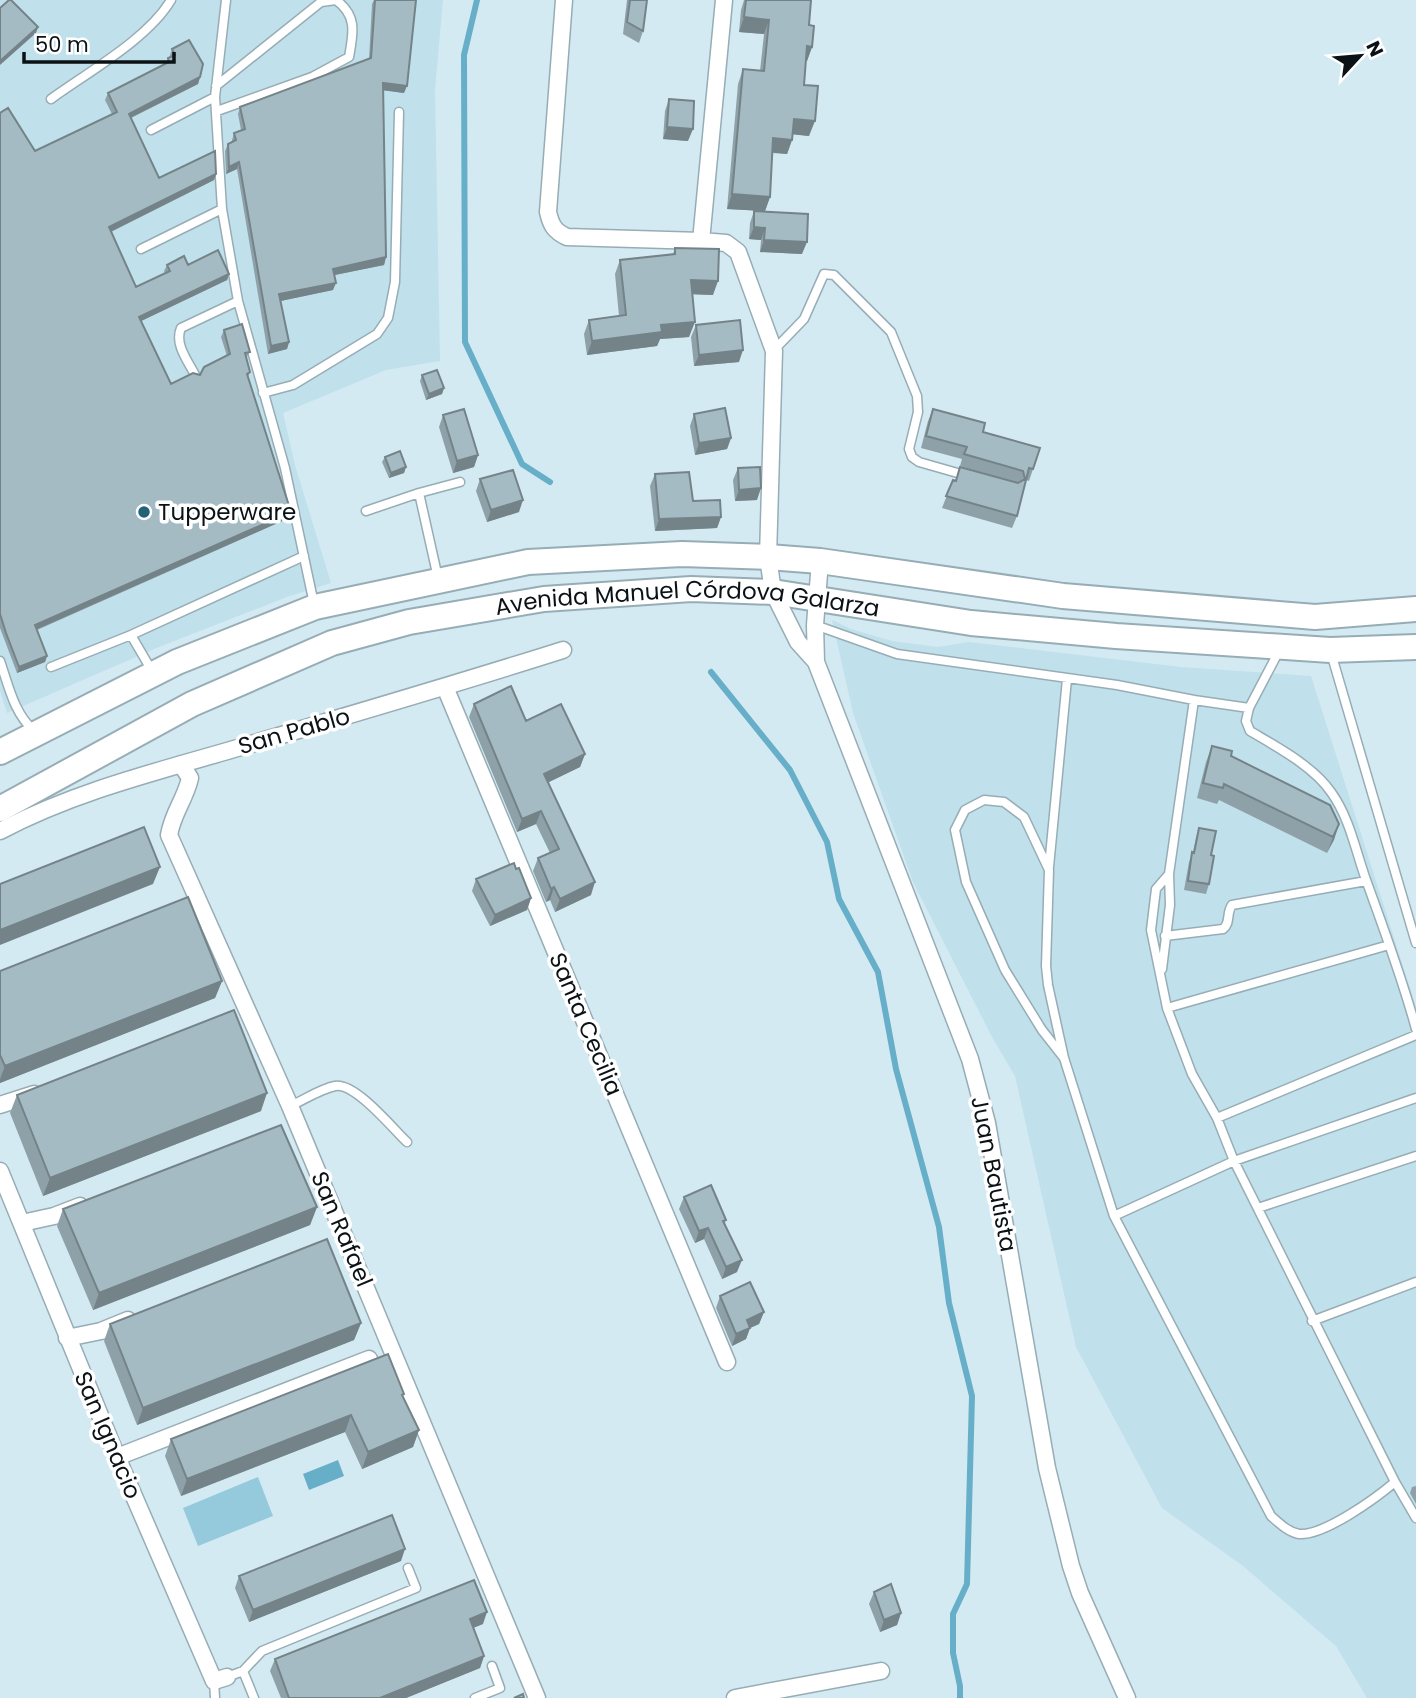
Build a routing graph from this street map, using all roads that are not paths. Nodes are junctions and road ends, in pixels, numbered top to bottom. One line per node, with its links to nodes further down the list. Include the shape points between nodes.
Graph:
1 (171, 0): 8 (lane, via 143,33)
2 (226, 0): 6 (lane)
3 (337, 0): 6 (lane, via 321,2); 9 (lane, via 354,28 349,57 312,76)
4 (564, 0): 13 (street, via 548,212 551,225 567,237)
5 (724, 0): 13 (street)
6 (216, 86): 7 (lane)
7 (215, 97): 9 (lane); 11 (lane)
8 (51, 99)
9 (217, 111): 12 (lane)
10 (399, 112): 18 (lane, via 395,282 388,318 377,334 293,385)
11 (151, 130)
12 (222, 209): 14 (lane); 15 (lane)
13 (701, 241): 16 (street, via 726,243 738,252)
14 (141, 249)
15 (239, 301): 17 (lane, via 181,328 179,344); 18 (lane)
16 (774, 351): 19 (lane, via 804,319 824,274 834,275 891,332 917,396 909,449 912,457); 24 (street, Juan Bautista)
17 (195, 375)
18 (263, 393): 23 (lane)
19 (979, 478)
20 (460, 482): 21 (lane)
21 (419, 493): 22 (lane); 26 (lane)
22 (366, 512)
23 (304, 556): 29 (lane); 32 (lane)
24 (768, 557): 25 (main road, Avenida Manuel Córdova Galarza); 26 (main road, Avenida Manuel Córdova Galarza, via 682,554 528,562); 27 (street, Juan Bautista)
25 (820, 561): 28 (street, Juan Bautista); 30 (main road, Avenida Manuel Córdova Galarza, via 1063,596 1315,617)
26 (438, 581): 29 (main road, Avenida Manuel Córdova Galarza)
27 (773, 592): 28 (main road, Avenida Manuel Córdova Galarza); 38 (street, Juan Bautista, via 798,642); 47 (main road, Avenida Manuel Córdova Galarza, via 691,589 544,599 409,622 332,643 192,704)
28 (818, 599): 31 (street, Juan Bautista); 33 (main road, Avenida Manuel Córdova Galarza, via 971,623)
29 (315, 607): 40 (main road, Avenida Manuel Córdova Galarza)
30 (1416, 609)
31 (816, 625): 38 (street, Juan Bautista); 41 (lane, via 897,653)
32 (131, 635): 39 (lane); 40 (lane)
33 (1281, 647): 36 (main road, Avenida Manuel Córdova Galarza); 44 (lane)
34 (1416, 647): 36 (main road, Avenida Manuel Córdova Galarza)
35 (562, 650): 42 (street, San Pablo)
36 (1330, 650): 53 (lane)
37 (0, 661): 45 (lane, via 22,720)
38 (816, 662): 92 (street, Juan Bautista, via 981,1094 1059,1521 1080,1593)
39 (51, 667)
40 (154, 673): 45 (main road, Avenida Manuel Córdova Galarza)
41 (1068, 679): 43 (lane); 49 (lane)
42 (445, 687): 46 (street, San Pablo); 78 (street, Santa Cecilia)
43 (1194, 700): 44 (lane); 50 (lane)
44 (1249, 708): 51 (lane, via 1246,721 1250,731 1313,773 1331,791 1348,824)
45 (16, 741)
46 (181, 764): 47 (street, San Pablo); 63 (street, San Rafael, via 190,778 169,835)
47 (8, 807): 48 (street, San Pablo)
48 (0, 831)
49 (1049, 870): 59 (lane, via 1046,966); 59 (lane, via 1024,817 1004,802 984,800 965,810 955,830 966,882 1004,970)
50 (1169, 874): 52 (lane); 55 (lane, via 1156,889 1151,913)
51 (1366, 881): 52 (lane, via 1232,905 1223,929); 54 (lane)
52 (1165, 936): 55 (lane)
53 (1416, 943)
54 (1389, 945): 56 (lane); 57 (lane)
55 (1162, 974): 56 (lane)
56 (1167, 1008): 64 (lane, via 1192,1074)
57 (1416, 1029)
58 (1416, 1035): 64 (lane)
59 (1064, 1058): 71 (lane)
60 (45, 1089): 62 (street)
61 (1416, 1098): 67 (lane)
62 (0, 1105)
63 (290, 1106): 65 (lane, via 337,1085 367,1103); 90 (street, San Rafael)
64 (1217, 1118): 67 (lane)
65 (407, 1142)
66 (1416, 1156): 70 (lane)
67 (1234, 1161): 70 (lane); 71 (lane)
68 (0, 1171): 72 (street, San Ignacio)
69 (92, 1201): 72 (street)
70 (1258, 1208): 75 (lane)
71 (1114, 1216): 80 (lane, via 1276,1521 1298,1534 1312,1532 1369,1503)
72 (22, 1223): 76 (street, San Ignacio)
73 (1416, 1282): 75 (lane)
74 (138, 1317): 76 (street)
75 (1312, 1321): 80 (lane)
76 (67, 1338): 79 (street, San Ignacio)
77 (369, 1359): 79 (street)
78 (727, 1362)
79 (117, 1457): 86 (street, San Ignacio)
80 (1395, 1482): 81 (lane)
81 (1416, 1518)
82 (408, 1569): 84 (lane, via 416,1588 262,1651)
83 (492, 1666): 89 (lane, via 500,1688)
84 (243, 1671): 86 (lane); 88 (lane)
85 (881, 1671): 91 (street)
86 (221, 1679): 87 (lane, San Ignacio)
87 (215, 1698)
88 (254, 1698)
89 (475, 1698)
90 (537, 1698)
91 (735, 1698)
92 (1127, 1698)

